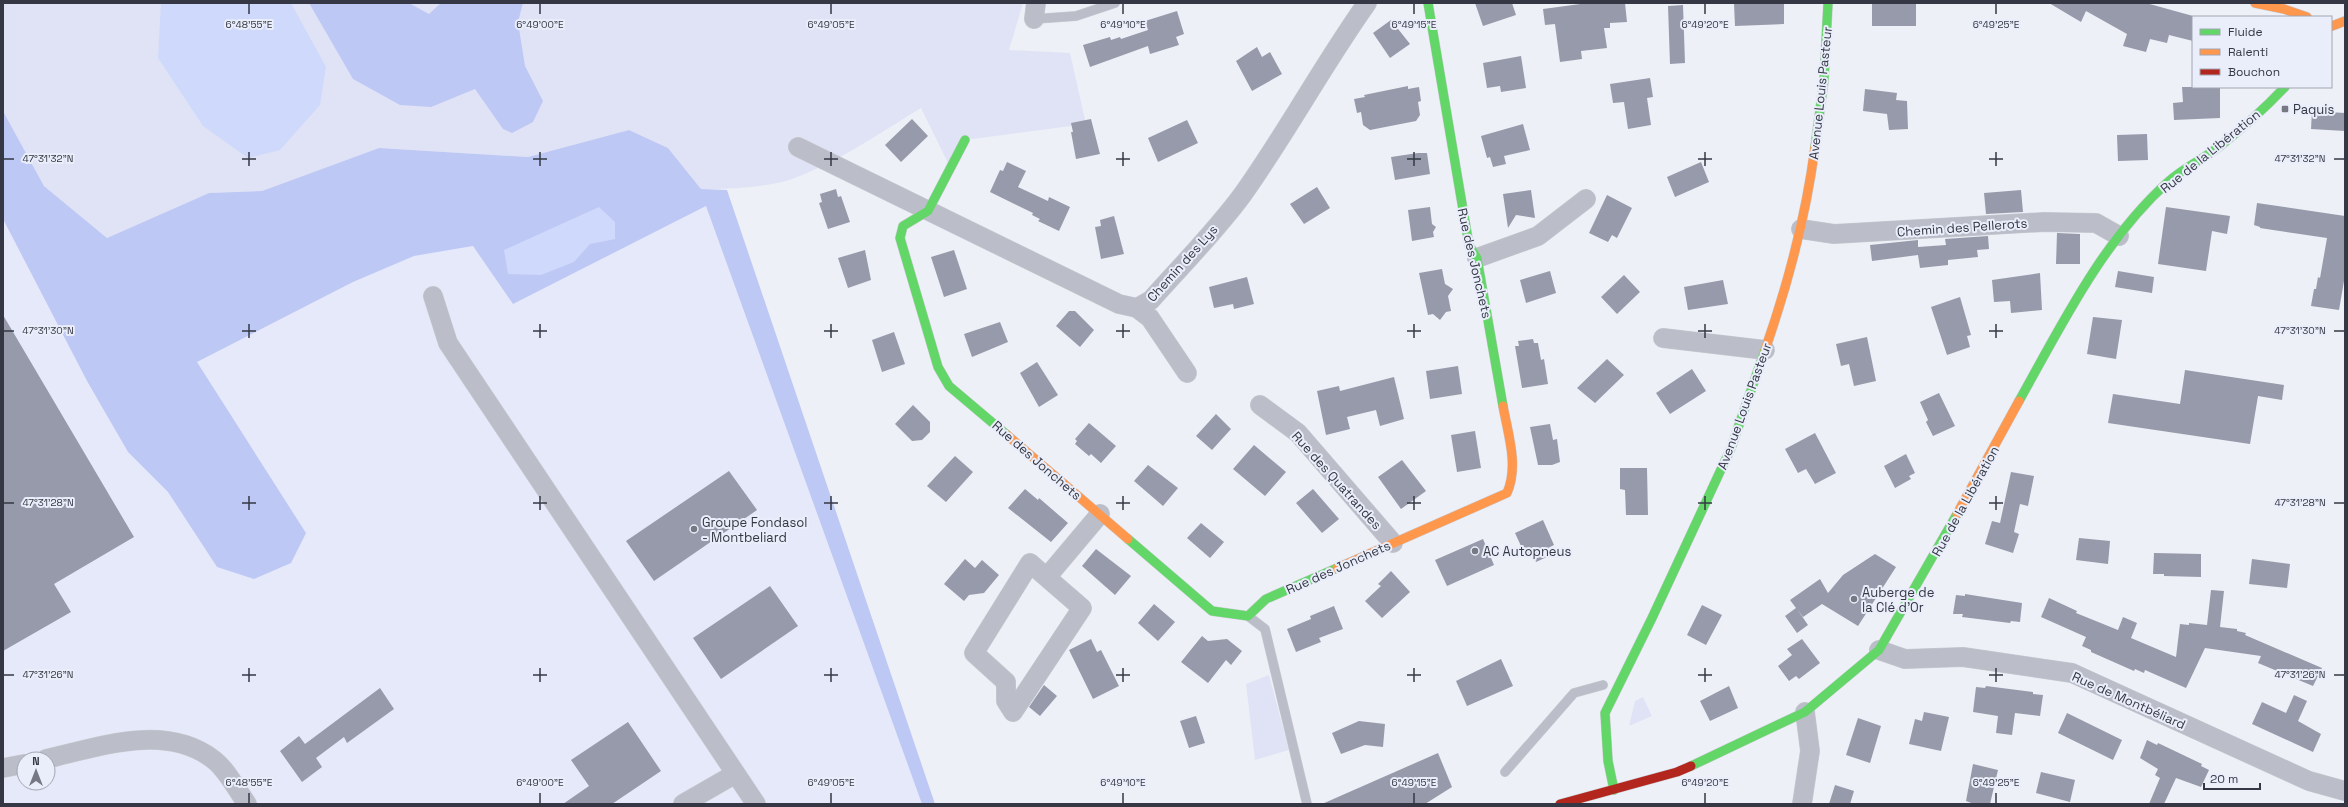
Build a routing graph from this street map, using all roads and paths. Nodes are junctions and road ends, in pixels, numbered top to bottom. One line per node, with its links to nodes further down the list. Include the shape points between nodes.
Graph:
1 (1115, 3): 6 (lane, via 1076,16)
2 (1367, 3): 19 (street, Chemin des Lys, via 1242,196 1151,300)
3 (1428, 3): 17 (street, Rue des Jonchets, via 1469,246)
4 (1828, 3): 15 (street, Avenue Louis Pasteur, via 1824,80 1810,188)
5 (2255, 3): 7 (street)
6 (1035, 11)
7 (2304, 16)
8 (2345, 21): 9 (street)
9 (2332, 26)
10 (2285, 88): 16 (street, Rue de la Libération, via 2220,146 2168,181)
11 (964, 140): 14 (street)
12 (798, 147): 14 (street, Chemin des Lys)
13 (1586, 199): 17 (street, via 1538,236)
14 (928, 211): 19 (street, Chemin des Lys, via 1119,304); 24 (street, Rue des Jonchets, via 903,226 900,238 938,367 949,386)
15 (1801, 229): 16 (street, Chemin des Pellerots, via 1834,234 2044,222 2096,224); 21 (street, Avenue Louis Pasteur, via 1782,302)
16 (2119, 236): 28 (street, Rue de la Libération, via 2097,264)
17 (1477, 258): 25 (street, Rue des Jonchets, via 1513,462 1512,482 1507,493)
18 (433, 296): 35 (street, via 448,343)
19 (1137, 308): 22 (street, via 1150,318)
20 (1663, 338): 21 (street)
21 (1765, 350): 36 (street, Avenue Louis Pasteur, via 1731,448 1605,713 1608,760)
22 (1187, 373)
23 (1260, 405): 25 (street, Rue des Quatrandes, via 1298,433)
24 (1100, 514): 26 (street); 27 (street, Rue des Jonchets, via 1212,611)
25 (1393, 543): 27 (street, Rue des Jonchets, via 1266,599)
26 (1046, 577): 26 (street, via 1082,608 1012,712 1006,701 1006,682 974,653 1030,563)
27 (1248, 616): 41 (lane, via 1265,629)
28 (1879, 650): 30 (street, Rue de la Libération); 37 (street, Rue de Montbéliard, via 1905,659 1963,657 2072,673 2308,781)
29 (1603, 685): 34 (lane, via 1574,693)
30 (1805, 712): 36 (street, Rue de la Libération, via 1677,772); 43 (street, via 1810,751)
31 (56, 757): 38 (street, via 134,740 166,741 196,747 216,761)
32 (16, 766): 33 (street)
33 (3, 768)
34 (1505, 772)
35 (735, 774): 39 (street); 40 (street)
36 (1614, 790): 42 (street, Rue de la Libération)
37 (2345, 791)
38 (247, 804)
39 (683, 804)
40 (756, 804)
41 (1307, 804)
42 (1560, 804)
43 (1802, 804)

